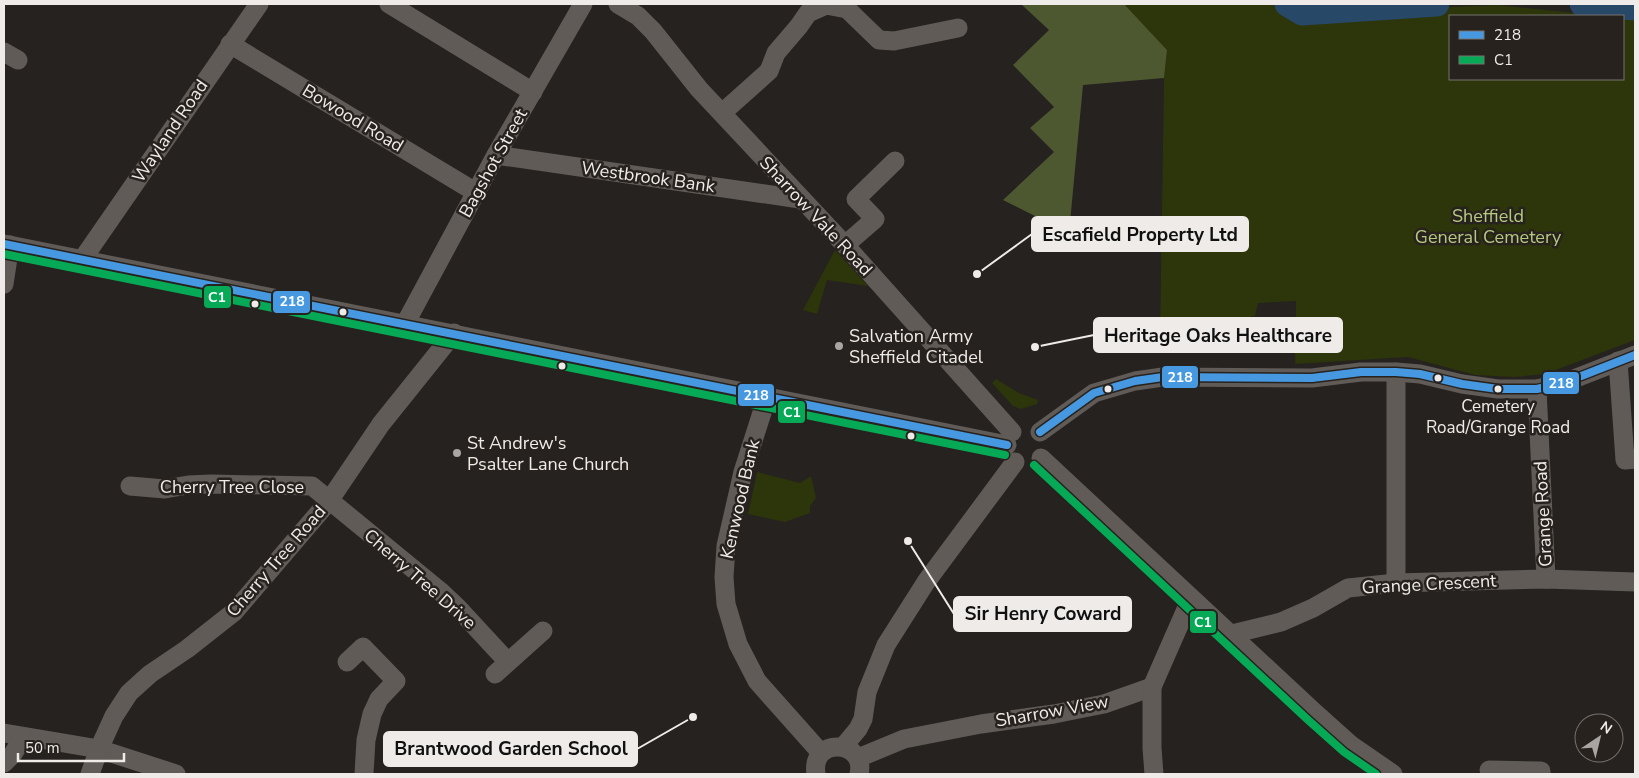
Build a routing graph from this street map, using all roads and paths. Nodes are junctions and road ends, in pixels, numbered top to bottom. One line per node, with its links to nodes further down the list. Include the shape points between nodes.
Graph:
1 (259, 4): 6 (street, Wayland Road)
2 (388, 4): 7 (street)
3 (583, 4): 7 (street, Bagshot Street)
4 (618, 4): 8 (street, Sharrow Vale Road, via 638,16 653,31)
5 (958, 28): 8 (street, via 894,41 879,40 847,9 826,5 808,13 776,53 769,71)
6 (230, 44): 11 (street, Bowood Road); 15 (street, Wayland Road)
7 (533, 92): 9 (street, Bagshot Street)
8 (722, 113): 12 (street, Sharrow Vale Road)
9 (496, 154): 11 (street, Bagshot Street); 12 (street, Westbrook Bank)
10 (895, 161): 14 (street, via 856,199 875,219)
11 (477, 193): 17 (street, Bagshot Street)
12 (800, 199): 14 (street, Sharrow Vale Road)
13 (7, 245): 15 (street); 16 (street)
14 (845, 246): 24 (street, Sharrow Vale Road)
15 (82, 260): 17 (street)
16 (4, 284)
17 (405, 324): 18 (street)
18 (454, 333): 22 (street); 29 (street, Cherry Tree Road, via 381,424)
19 (1627, 358): 21 (street, via 1566,382); 26 (street, via 1625,460)
20 (1396, 372): 21 (street, via 1498,389); 23 (street, via 1312,378 1163,377 1094,393); 32 (street)
21 (1537, 388): 30 (street, Grange Road)
22 (767, 397): 24 (street); 42 (street, Kenwood Bank, via 743,472 726,546 726,604 738,644 757,680)
23 (1040, 432): 24 (street, via 1029,426 1022,427); 25 (street, via 1045,445)
24 (1009, 438): 27 (street, via 1008,451)
25 (1041, 458): 27 (street, via 1029,465); 33 (street)
26 (1635, 459)
27 (1016, 462): 40 (street, via 926,582 886,646 867,692 863,719)
28 (130, 486): 29 (street, Cherry Tree Close, via 165,489 211,484 312,486)
29 (329, 501): 34 (street, Cherry Tree Drive, via 446,596 502,668); 41 (street, Cherry Tree Road, via 234,612 129,692)
30 (1546, 579): 31 (street, Grange Crescent); 32 (street, Grange Crescent)
31 (1635, 582)
32 (1396, 583): 35 (street, Grange Crescent, via 1348,588 1281,622)
33 (1191, 598): 35 (street); 37 (street)
34 (543, 631)
35 (1232, 634): 51 (street, via 1344,738)
36 (347, 662): 48 (street, via 363,647 396,681 379,700 372,714 366,740)
37 (1152, 686): 44 (street, Sharrow View, via 1096,706 904,739); 50 (street)
38 (4, 733): 39 (street)
39 (22, 736): 41 (street); 43 (street)
40 (843, 747): 42 (street, via 831,747); 44 (street, via 850,750)
41 (99, 749): 46 (street, Cherry Tree Road); 47 (street)
42 (821, 753): 49 (street, via 816,760)
43 (4, 763)
44 (858, 766)
45 (1489, 770): 52 (street)
46 (90, 774)
47 (176, 774)
48 (364, 774)
49 (816, 774)
50 (1154, 774)
51 (1393, 774)
52 (1541, 774)

